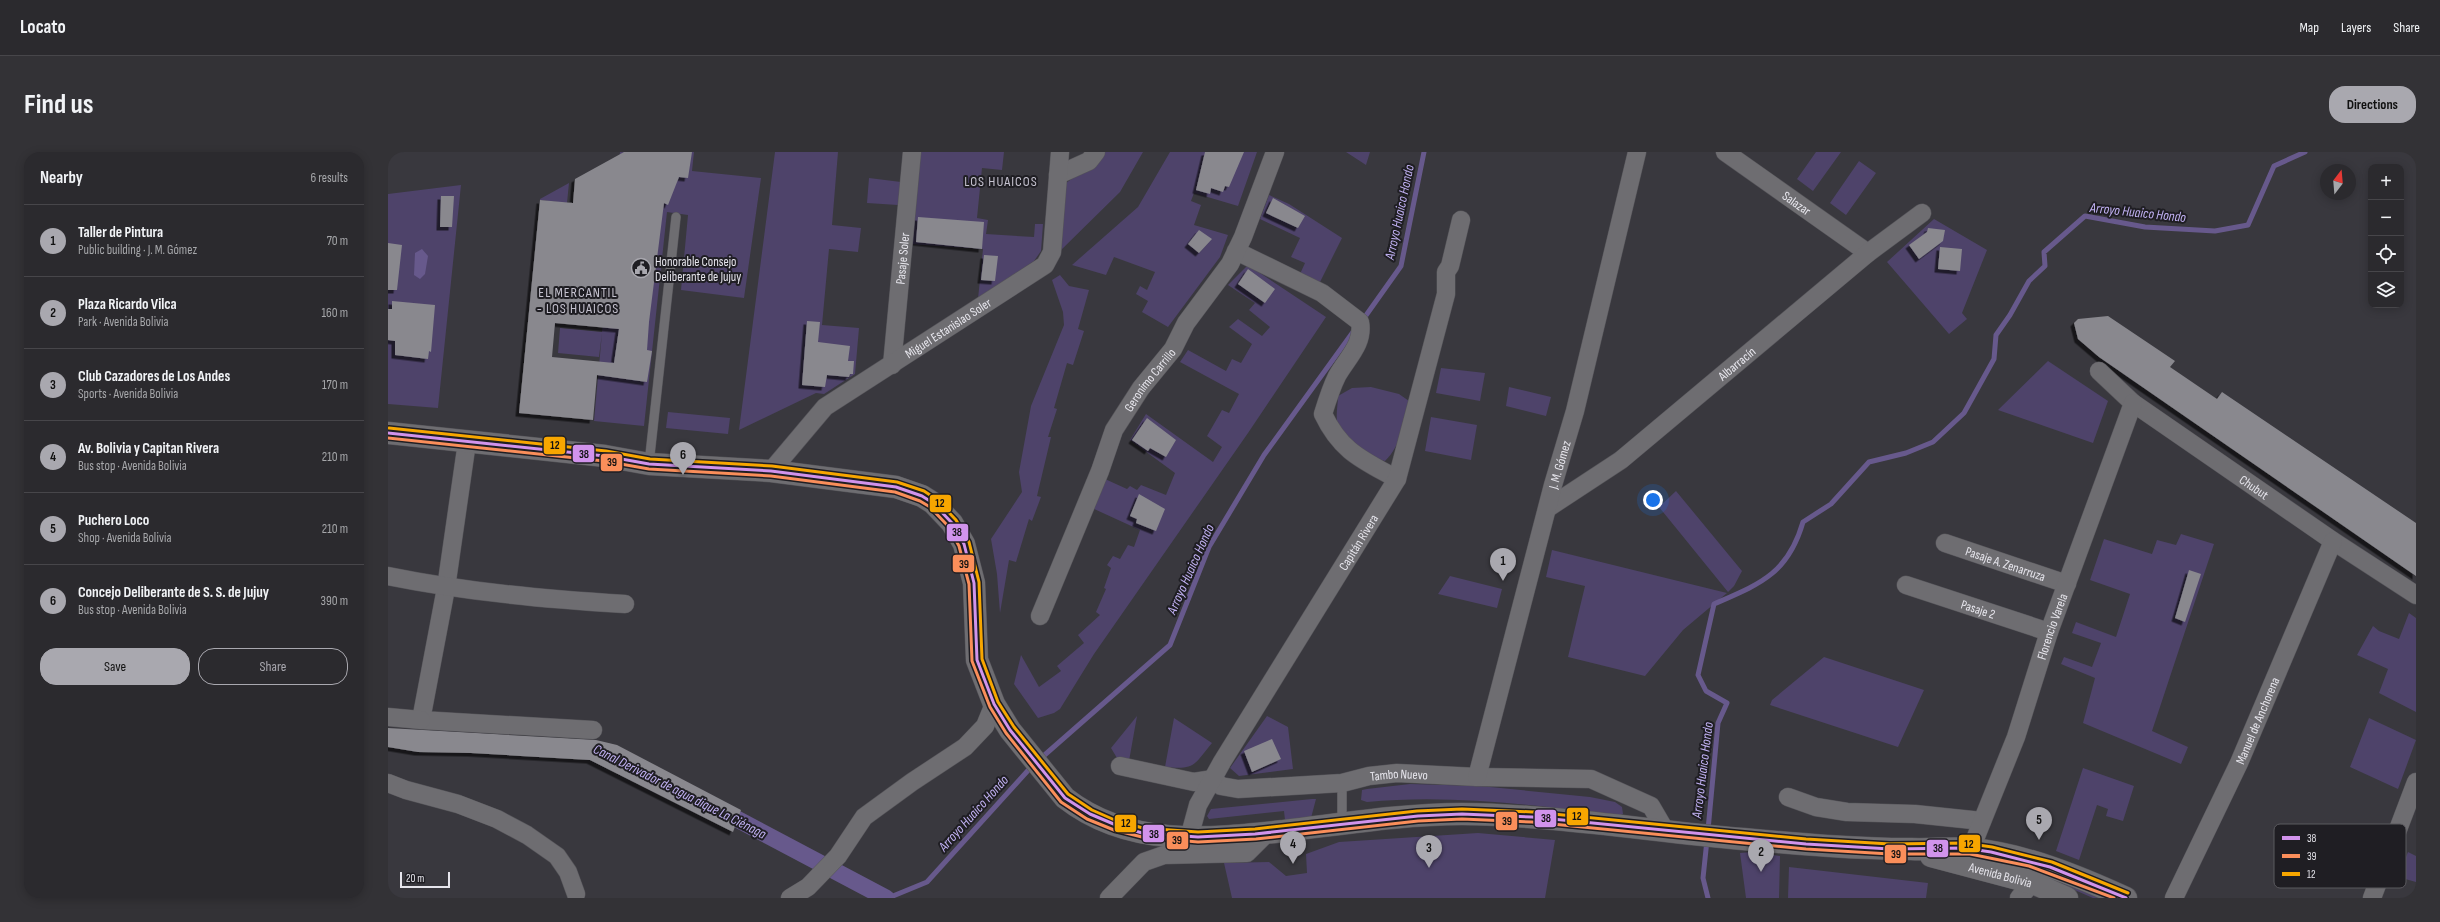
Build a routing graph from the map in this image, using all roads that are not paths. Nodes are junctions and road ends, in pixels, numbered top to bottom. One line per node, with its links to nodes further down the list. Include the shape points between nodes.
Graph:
1 (912, 152): 13 (street, Pasaje Soler)
2 (1060, 152): 7 (street, Miguel Estanislao Soler)
3 (1096, 152): 7 (street, via 1089,160)
4 (1275, 152): 11 (street, Geronimo Carrillo)
5 (1637, 152): 21 (street, J. M. Gómez, via 1575,411)
6 (1725, 152): 12 (street, Salazar)
7 (1058, 175): 13 (street, Miguel Estanislao Soler, via 1052,252 1045,265)
8 (1922, 213): 12 (street, Albarracín)
9 (676, 217): 18 (lane)
10 (1461, 220): 20 (street, Capitán Rivera, via 1450,266 1446,272 1446,294)
11 (1236, 251): 20 (street, via 1322,293 1360,322 1362,332 1357,346 1337,375 1323,414 1331,431 1352,454); 30 (street, Geronimo Carrillo, via 1230,264 1186,323 1173,349 1141,388 1114,430 1100,471)
12 (1868, 253): 21 (street, Albarracín, via 1621,460)
13 (892, 365): 19 (street, Miguel Estanislao Soler, via 825,407)
14 (2099, 371): 15 (street, Chubut)
15 (2133, 403): 22 (street, Chubut); 25 (street, Florencio Varela)
16 (388, 433): 17 (street, Avenida Bolivia)
17 (468, 442): 18 (street, Avenida Bolivia, via 605,456); 27 (street)
18 (649, 464): 19 (street, Avenida Bolivia)
19 (771, 472): 32 (street, Avenida Bolivia, via 896,488 922,496 942,512 959,534 967,554 974,583 977,660)
20 (1398, 479): 38 (street, Capitán Rivera)
21 (1548, 508): 37 (street, J. M. Gómez)
22 (2333, 541): 28 (street, Chubut); 58 (street, Manuel de Anchorena, via 2239,763)
23 (1945, 542): 25 (street, Pasaje A. Zenarruza)
24 (388, 576): 27 (street)
25 (2067, 584): 31 (street, Florencio Varela)
26 (1906, 585): 31 (street, Pasaje 2)
27 (446, 588): 29 (street); 34 (street)
28 (2416, 595)
29 (625, 604)
30 (1040, 616)
31 (2049, 632): 43 (street, Florencio Varela, via 2016,737)
32 (994, 704): 48 (street, Avenida Bolivia, via 1010,730 1065,798 1084,812 1124,829 1149,835); 54 (street, via 985,726 965,748 864,817 838,856 808,887)
33 (388, 717): 34 (street)
34 (421, 720): 35 (street)
35 (593, 730)
36 (1120, 766): 38 (street, via 1194,782)
37 (1477, 777): 41 (street, Tambo Nuevo, via 1397,773 1369,776); 46 (street, Tambo Nuevo, via 1591,779 1651,806)
38 (1213, 779): 41 (street, Tambo Nuevo, via 1221,786 1238,788); 48 (street, Capitán Rivera, via 1198,806)
39 (2416, 782): 45 (street)
40 (388, 783): 53 (street, via 458,804 497,819 527,835 557,856 568,872)
41 (1342, 784): 44 (lane)
42 (1788, 797): 43 (street, via 1816,807 1848,812 1915,814)
43 (1982, 821): 49 (street, Florencio Varela)
44 (1342, 824): 46 (street, Avenida Bolivia, via 1414,816 1502,815); 47 (street, Avenida Bolivia)
45 (2400, 824)
46 (1666, 830): 50 (street, Avenida Bolivia, via 1740,839)
47 (1268, 832): 48 (street, Avenida Bolivia); 55 (street, via 1247,853 1164,855 1144,862)
48 (1189, 838)
49 (1971, 849): 50 (street, Avenida Bolivia); 51 (street, Avenida Bolivia, via 2016,858)
50 (1910, 850): 51 (street, Avenida Bolivia)
51 (2032, 882): 56 (street, Avenida Bolivia); 57 (street, Avenida Bolivia)
52 (2376, 888): 59 (street)
53 (576, 894)
54 (790, 898)
55 (1109, 898)
56 (2067, 898)
57 (2126, 898)
58 (2174, 898)
59 (2372, 898)

